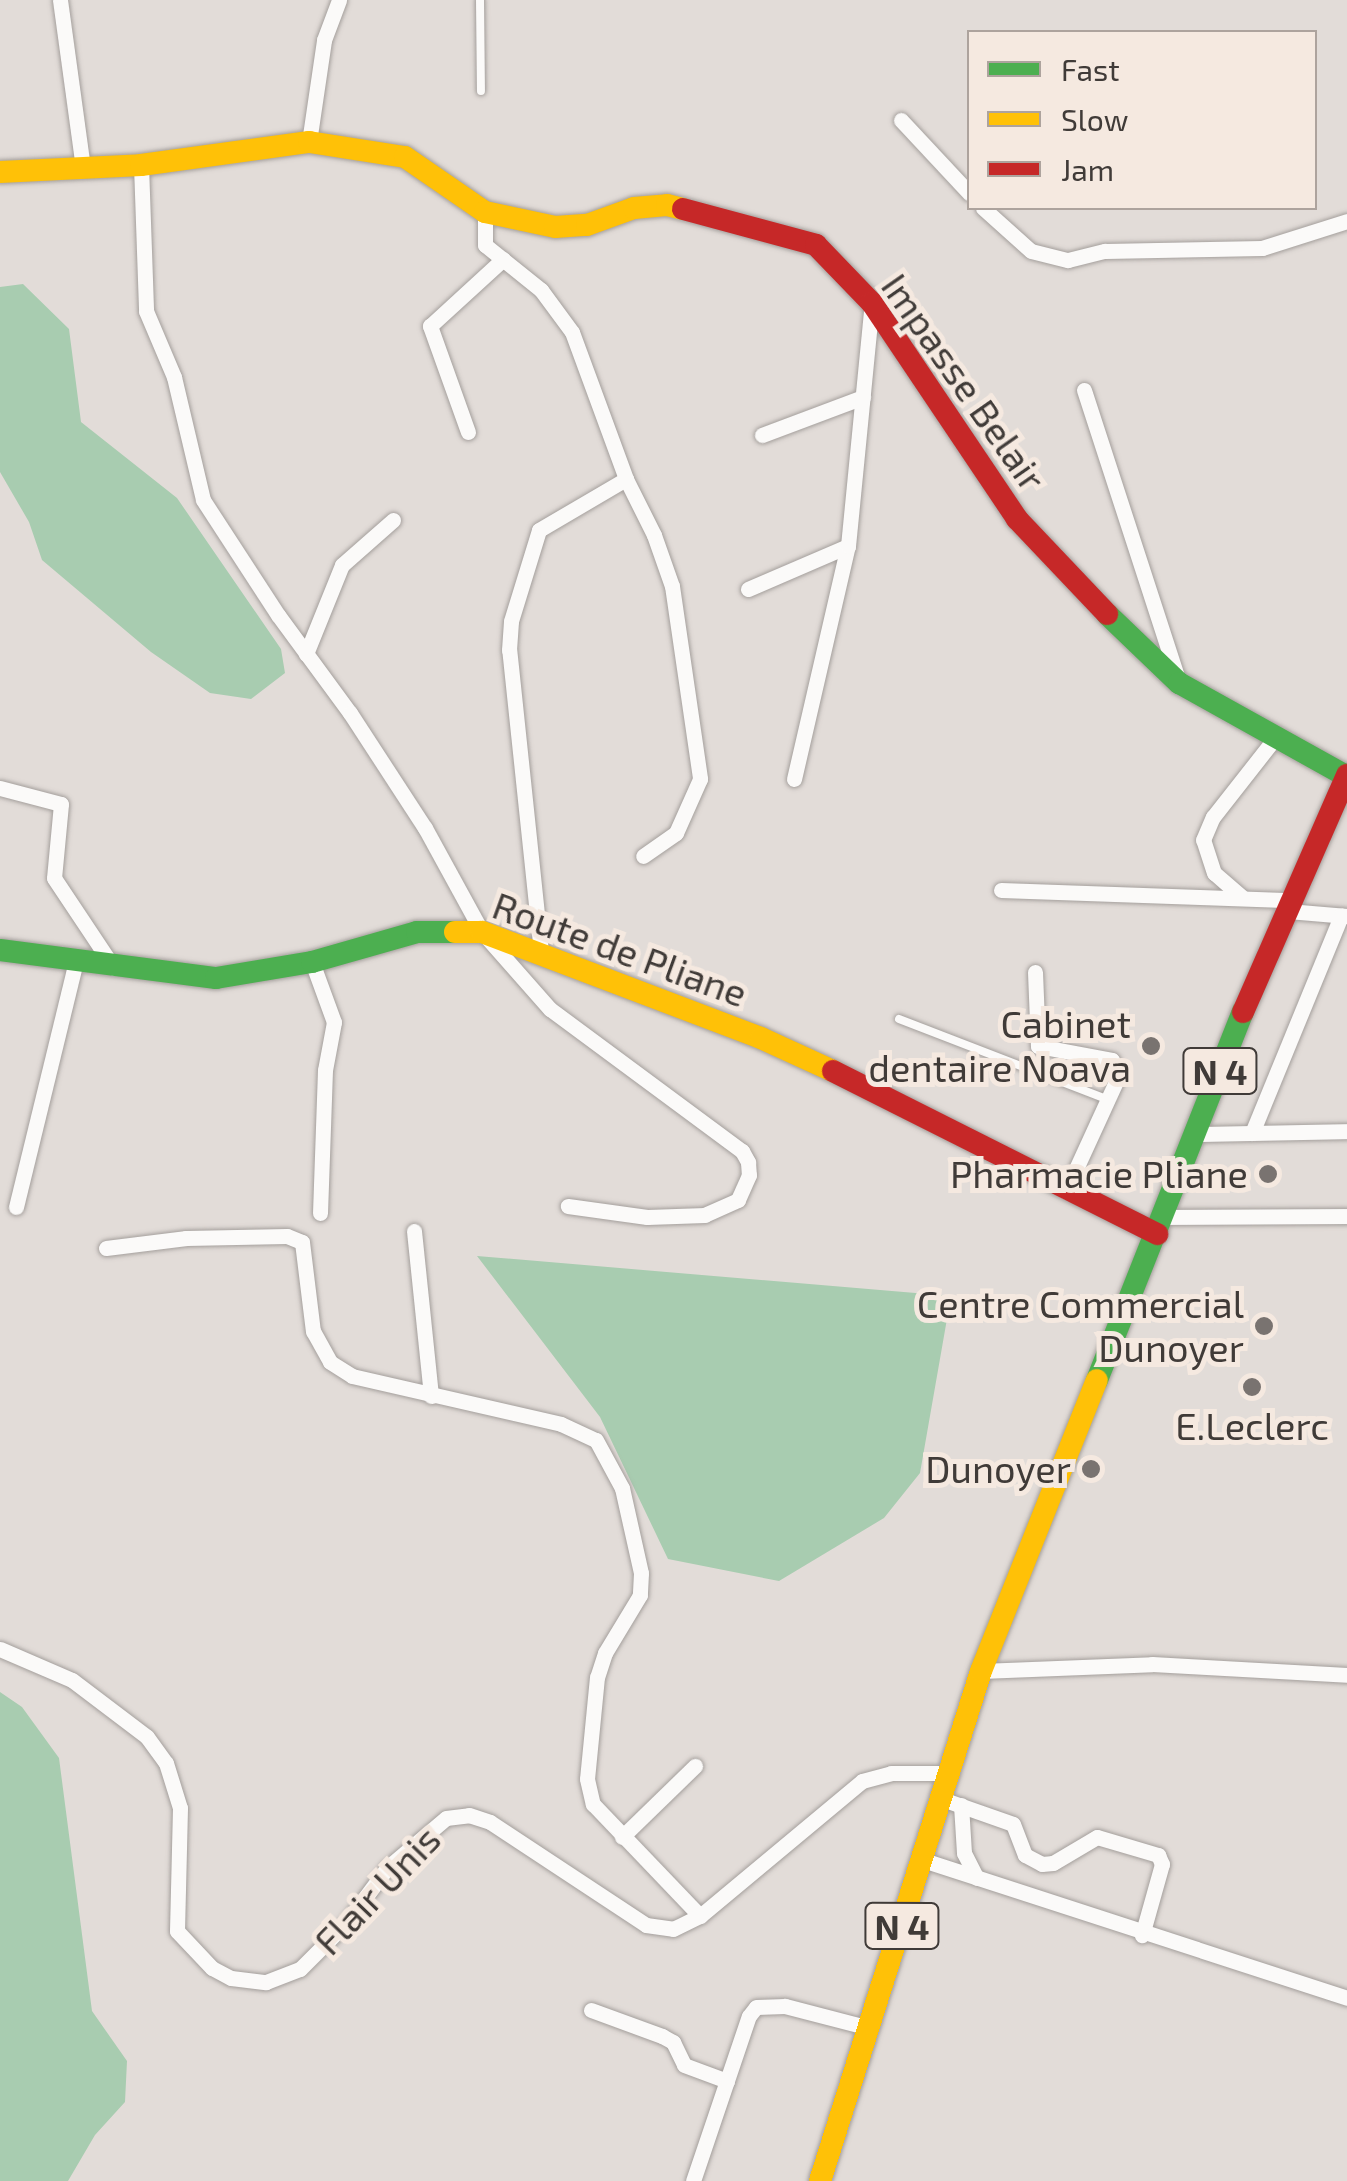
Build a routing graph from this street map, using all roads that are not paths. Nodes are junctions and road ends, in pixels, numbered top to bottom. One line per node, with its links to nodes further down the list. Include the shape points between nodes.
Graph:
1 (60, 0): 8 (street)
2 (339, 0): 6 (street, via 324,40)
3 (480, 0): 4 (lane)
4 (481, 90)
5 (901, 120): 10 (street)
6 (309, 142): 7 (street, Impasse Belair); 12 (street, Impasse Belair, via 404,157)
7 (141, 165): 8 (street, Impasse Belair); 24 (street, via 146,311 174,377 196,484)
8 (83, 167): 9 (street, Impasse Belair)
9 (0, 172)
10 (967, 190)
11 (985, 210): 13 (street, via 1030,250 1068,260 1104,251 1262,248)
12 (486, 212): 14 (street, via 484,245); 15 (street, Impasse Belair, via 570,227 668,205 802,238)
13 (1347, 221)
14 (503, 259): 18 (street, via 430,326); 20 (street, via 541,290 572,332)
15 (872, 302): 17 (street); 25 (street, Impasse Belair, via 1017,519)
16 (1084, 390): 25 (street)
17 (862, 397): 19 (street); 22 (street)
18 (468, 432)
19 (762, 435)
20 (626, 480): 30 (street, via 672,586 701,766 676,834); 37 (street, via 539,530 510,621)
21 (393, 520): 24 (street, via 342,565)
22 (848, 546): 23 (street); 28 (street)
23 (748, 589)
24 (306, 654): 35 (street, via 425,828)
25 (1179, 683): 26 (street, Impasse Belair)
26 (1274, 738): 27 (street, Impasse Belair); 32 (street, via 1213,817 1204,840 1214,873)
27 (1347, 776): 33 (street, N 4)
28 (794, 779)
29 (0, 788): 40 (street, via 61,804 54,878)
30 (643, 856)
31 (1001, 890): 32 (street)
32 (1243, 898): 33 (street)
33 (1290, 905): 34 (street); 46 (street, N 4)
34 (1344, 916): 45 (street)
35 (482, 932): 37 (street, Route de Pliane); 39 (street, Route de Pliane, via 417,932); 49 (street, via 550,1008 748,1162 738,1200 705,1215 647,1217)
36 (0, 950): 38 (street, Route de Pliane)
37 (541, 952): 47 (street, Route de Pliane, via 762,1038 909,1106)
38 (76, 960): 40 (street, Route de Pliane); 48 (street)
39 (312, 962): 40 (street, Route de Pliane, via 216,978); 50 (street, via 334,1022 325,1070)
40 (114, 968)
41 (1035, 972): 43 (street, via 1038,1046 1112,1060 1120,1075)
42 (899, 1019): 43 (lane)
43 (1109, 1100): 47 (street)
44 (1347, 1132): 45 (street)
45 (1252, 1133): 46 (street)
46 (1195, 1134): 52 (street, N 4)
47 (1066, 1191): 52 (street, Route de Pliane)
48 (16, 1206)
49 (568, 1206)
50 (320, 1213)
51 (1347, 1216): 52 (street)
52 (1161, 1226): 57 (street, N 4)
53 (414, 1231): 55 (street)
54 (106, 1248): 55 (street, via 239,1236 302,1242 312,1331 330,1362 352,1376)
55 (432, 1396): 62 (street, via 561,1424 596,1440 622,1488 638,1544 640,1595 597,1677 588,1779 593,1804)
56 (0, 1649): 65 (street, Flair Unis, via 72,1680 147,1737 180,1808 177,1931 231,1978 266,1982 300,1969 346,1924 387,1868 446,1818 469,1815 490,1822 646,1925 673,1930)
57 (982, 1670): 58 (street, via 1152,1664); 60 (street, N 4)
58 (1347, 1675)
59 (694, 1766): 62 (street)
60 (950, 1773): 61 (street, N 4); 65 (street, Flair Unis, via 862,1781)
61 (952, 1802): 63 (street, N 4); 64 (street); 66 (street, via 1013,1824 1025,1854 1042,1864 1097,1838 1158,1855 1162,1864)
62 (622, 1837): 65 (street)
63 (923, 1860): 64 (street); 69 (street, N 4)
64 (977, 1878): 66 (street)
65 (700, 1916)
66 (1142, 1935): 67 (street)
67 (1347, 1998)
68 (592, 2010): 70 (street, via 662,2036 673,2042 684,2065)
69 (870, 2028): 70 (street, via 785,2006 756,2007); 72 (street, N 4)
70 (727, 2081): 71 (street)
71 (693, 2181)
72 (820, 2181)

